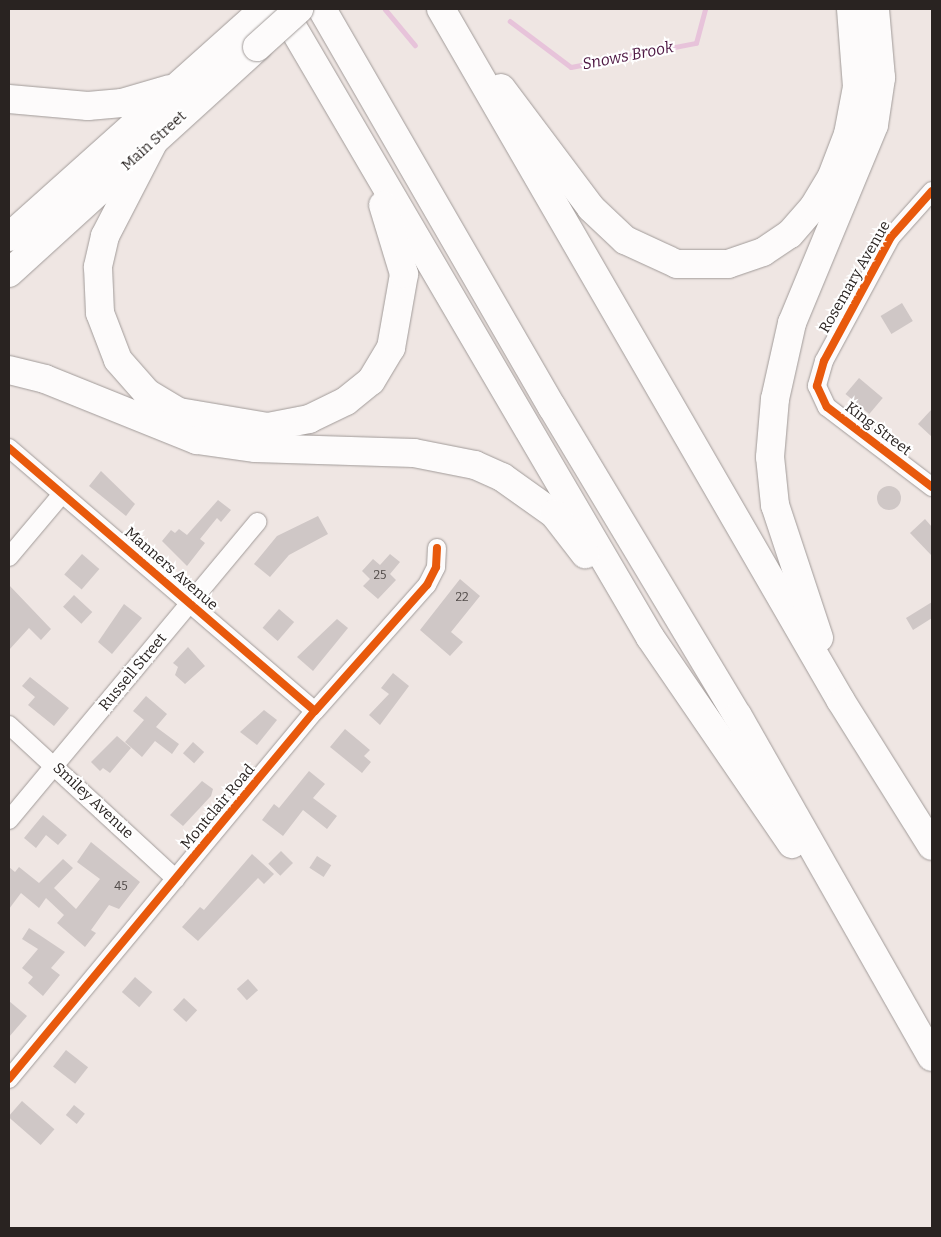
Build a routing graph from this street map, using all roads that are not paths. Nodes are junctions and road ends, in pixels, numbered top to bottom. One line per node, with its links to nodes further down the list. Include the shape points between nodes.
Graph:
1 (282, 9): 10 (highway)
2 (299, 9): 7 (highway, Main Street, bridge)
3 (322, 9): 32 (highway, via 552,407 738,716)
4 (442, 9): 5 (highway, via 590,208 642,251 677,264 711,266 746,259 776,245 803,221 832,176 848,134 857,87); 25 (highway)
5 (851, 9)
6 (875, 9): 25 (highway, via 881,78 874,125 792,323 774,399 770,457 775,505 790,558)
7 (255, 27): 8 (highway, Main Street); 11 (highway, Main Street)
8 (170, 90): 9 (highway, via 122,103 88,106); 13 (highway, Main Street)
9 (9, 99)
10 (340, 111): 11 (highway, via 390,221 404,274 401,314 391,348 371,381 346,401 309,419 268,427 179,412 147,393 118,360 100,313 98,267 105,236); 24 (highway)
11 (154, 141): 14 (highway, Main Street)
12 (932, 191): 16 (street, Rosemary Avenue, via 892,237 824,361)
13 (9, 237)
14 (9, 273)
15 (9, 370): 24 (highway, via 45,379 197,440 255,448 414,453 484,469 554,514)
16 (817, 386): 18 (street, King Street, via 833,413)
17 (9, 448): 19 (street, Manners Avenue)
18 (932, 487)
19 (62, 494): 22 (street); 23 (street, Manners Avenue)
20 (257, 522): 23 (street, Russell Street)
21 (437, 548): 26 (street, Montclair Road, via 436,567 427,585)
22 (9, 557)
23 (190, 604): 26 (street, Manners Avenue); 28 (street, Russell Street)
24 (650, 637): 32 (highway)
25 (841, 701): 30 (highway)
26 (315, 711): 31 (street, Montclair Road)
27 (9, 725): 28 (street, Smiley Avenue)
28 (55, 766): 29 (street, Russell Street); 31 (street, Smiley Avenue)
29 (9, 820)
30 (932, 846)
31 (176, 879): 34 (street, Montclair Road)
32 (879, 968): 33 (highway)
33 (932, 1057)
34 (9, 1079)

